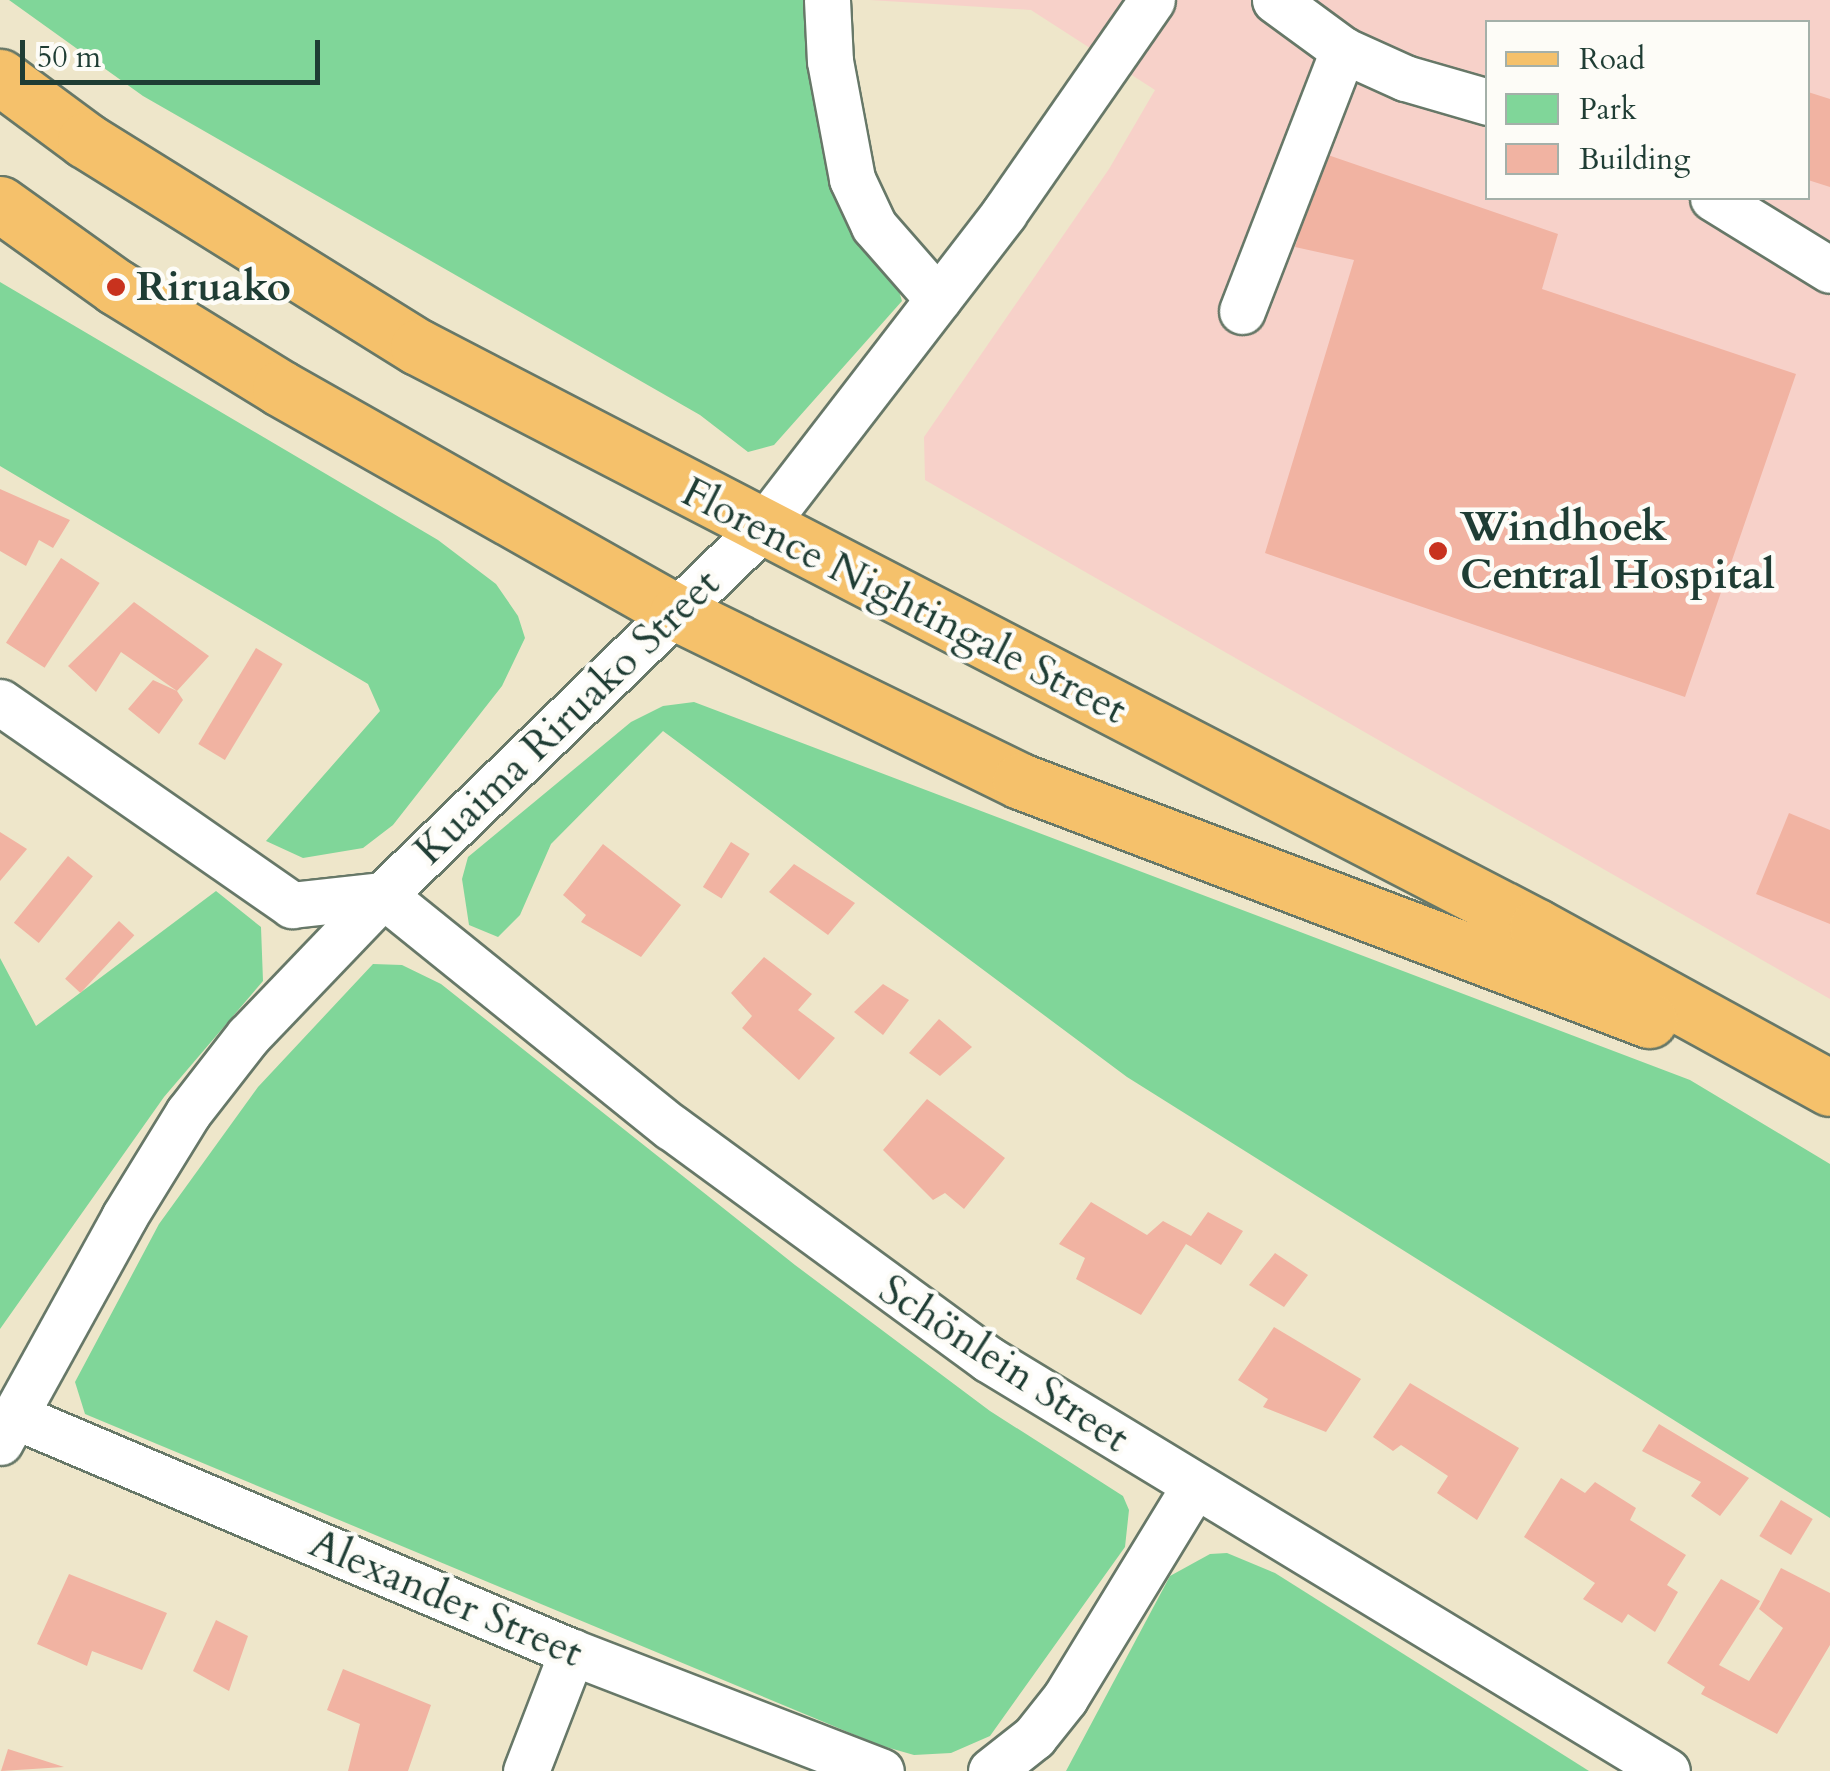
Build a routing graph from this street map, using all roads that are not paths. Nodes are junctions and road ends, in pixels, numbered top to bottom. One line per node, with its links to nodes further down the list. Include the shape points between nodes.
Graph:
1 (828, 0): 10 (street, via 830,62 852,179 874,226)
2 (1152, 0): 10 (street, Kuaima Riruako Street)
3 (1274, 0): 4 (street)
4 (1343, 50): 6 (street, via 1405,78); 11 (street)
5 (0, 76): 12 (main road, Florence Nightingale Street, via 86,140 418,347)
6 (1485, 101)
7 (1716, 200): 9 (street)
8 (0, 204): 13 (main road, via 280,388)
9 (1830, 270)
10 (938, 299): 12 (street, Kuaima Riruako Street)
11 (1242, 311)
12 (761, 529): 13 (street, Kuaima Riruako Street); 16 (main road, Florence Nightingale Street, via 1537,927)
13 (677, 613): 15 (street, Kuaima Riruako Street); 17 (main road, via 1020,781 1648,1020)
14 (0, 702): 15 (street, via 292,905)
15 (383, 896): 18 (street, Kuaima Riruako Street, via 248,1036 188,1112); 19 (street, Schönlein Street, via 671,1127 888,1289)
16 (1830, 1088)
17 (1830, 1112)
18 (7, 1429): 20 (street, Alexander Street)
19 (1194, 1487): 23 (street, via 1066,1698 1034,1737); 24 (street, Schönlein Street)
20 (572, 1652): 21 (street); 22 (street, Alexander Street)
21 (526, 1771)
22 (881, 1771)
23 (991, 1771)
24 (1667, 1771)

